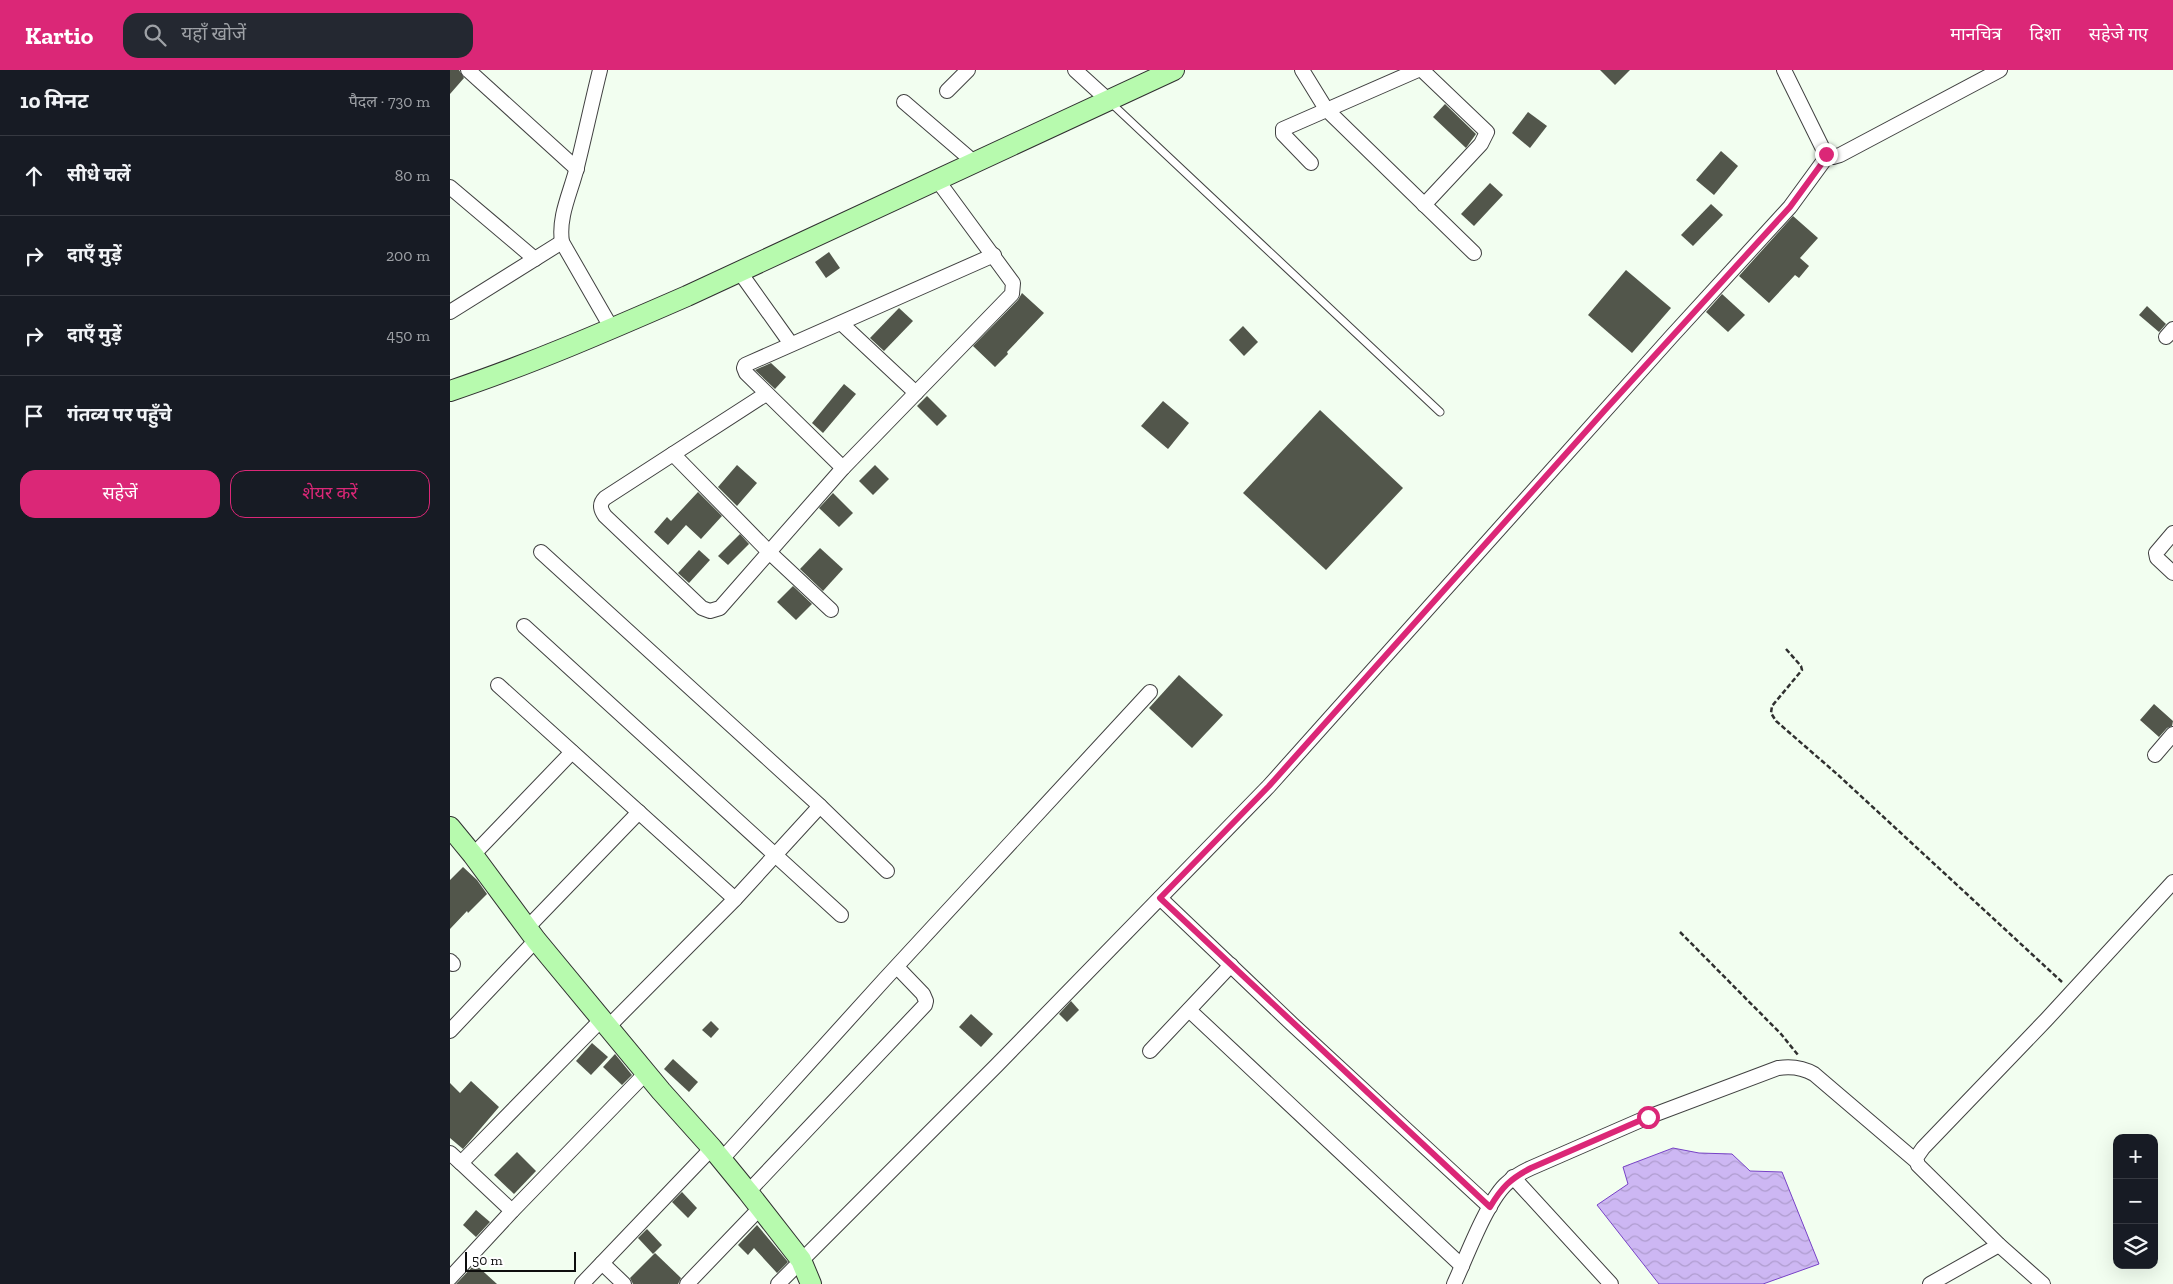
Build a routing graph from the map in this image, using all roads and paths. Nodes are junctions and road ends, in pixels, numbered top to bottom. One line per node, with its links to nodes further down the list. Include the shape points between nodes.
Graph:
1 (468, 70): 18 (street)
2 (600, 70): 18 (street)
3 (968, 70): 11 (street)
4 (1076, 70): 12 (street)
5 (1174, 70): 12 (street)
6 (1302, 70): 14 (street)
7 (1418, 70): 14 (street)
8 (1422, 70): 21 (street, via 1487,132 1481,144)
9 (1784, 70): 15 (street)
10 (2000, 70): 15 (street, via 1840,155)
11 (948, 91)
12 (1109, 101): 16 (street); 34 (lane)
13 (904, 102): 16 (street)
14 (1326, 110): 17 (street, via 1282,130); 21 (street)
15 (1828, 155): 56 (street, via 1790,207 1269,786)
16 (975, 163): 19 (street)
17 (1311, 163)
18 (577, 169): 22 (street, via 562,219)
19 (938, 181): 24 (street); 26 (street)
20 (450, 187): 25 (street)
21 (1424, 204): 23 (street)
22 (562, 242): 25 (street); 29 (street)
23 (1474, 253)
24 (994, 256): 28 (street); 32 (street, via 1012,283 1012,294)
25 (535, 259): 27 (street)
26 (739, 272): 29 (street); 30 (street)
27 (451, 311)
28 (841, 322): 30 (street); 32 (street)
29 (612, 329): 31 (street)
30 (791, 344): 33 (street, via 747,363 744,368)
31 (450, 391)
32 (916, 393): 36 (street)
33 (766, 394): 35 (street); 36 (street)
34 (1440, 412)
35 (673, 454): 39 (street); 39 (street, via 605,498 601,506 605,516 702,608 710,611 720,608)
36 (843, 468): 39 (street)
37 (2173, 534): 40 (street, via 2156,553)
38 (541, 552): 49 (street)
39 (769, 552): 41 (street)
40 (2173, 573)
41 (831, 610)
42 (524, 626): 53 (street)
43 (1786, 649): 63 (path, via 1802,670 1772,706 1771,713 1776,721)
44 (498, 685): 47 (street)
45 (1150, 692): 62 (street)
46 (2173, 734): 48 (street)
47 (572, 752): 50 (street); 52 (street)
48 (2155, 755)
49 (820, 806): 53 (street); 54 (street)
50 (639, 812): 57 (street); 60 (street)
51 (450, 827): 52 (street)
52 (473, 855): 60 (street)
53 (777, 855): 57 (street); 58 (street)
54 (888, 871)
55 (2173, 882): 63 (street)
56 (1160, 898): 61 (street); 79 (street)
57 (735, 899): 65 (street)
58 (841, 915)
59 (1680, 932): 68 (path, via 1795,1050)
60 (532, 934): 65 (street); 66 (street)
61 (1231, 965): 64 (street); 76 (street)
62 (897, 966): 71 (street); 75 (street, via 923,994 924,1005)
63 (2072, 991): 72 (street, via 1924,1148)
64 (1189, 1010): 67 (street); 81 (street)
65 (605, 1023): 69 (street); 73 (street)
66 (450, 1031)
67 (1150, 1051)
68 (1802, 1068): 72 (street, via 1826,1083); 74 (street, via 1778,1068 1648,1117)
69 (646, 1073): 71 (street); 77 (street)
70 (450, 1153): 73 (street)
71 (717, 1153): 75 (street); 80 (street)
72 (1916, 1161): 78 (street)
73 (461, 1163): 77 (street)
74 (1513, 1177): 76 (street); 90 (street)
75 (754, 1200): 79 (street); 86 (street)
76 (1490, 1207): 81 (street)
77 (512, 1211): 82 (street)
78 (1999, 1245): 91 (street); 92 (street)
79 (801, 1260): 87 (street); 88 (street)
80 (602, 1263): 84 (street); 85 (street)
81 (1462, 1266): 89 (street)
82 (450, 1279): 83 (street)
83 (455, 1284)
84 (582, 1284)
85 (624, 1284)
86 (687, 1284)
87 (778, 1284)
88 (811, 1284)
89 (1454, 1284)
90 (1611, 1284)
91 (1930, 1284)
92 (2043, 1284)

